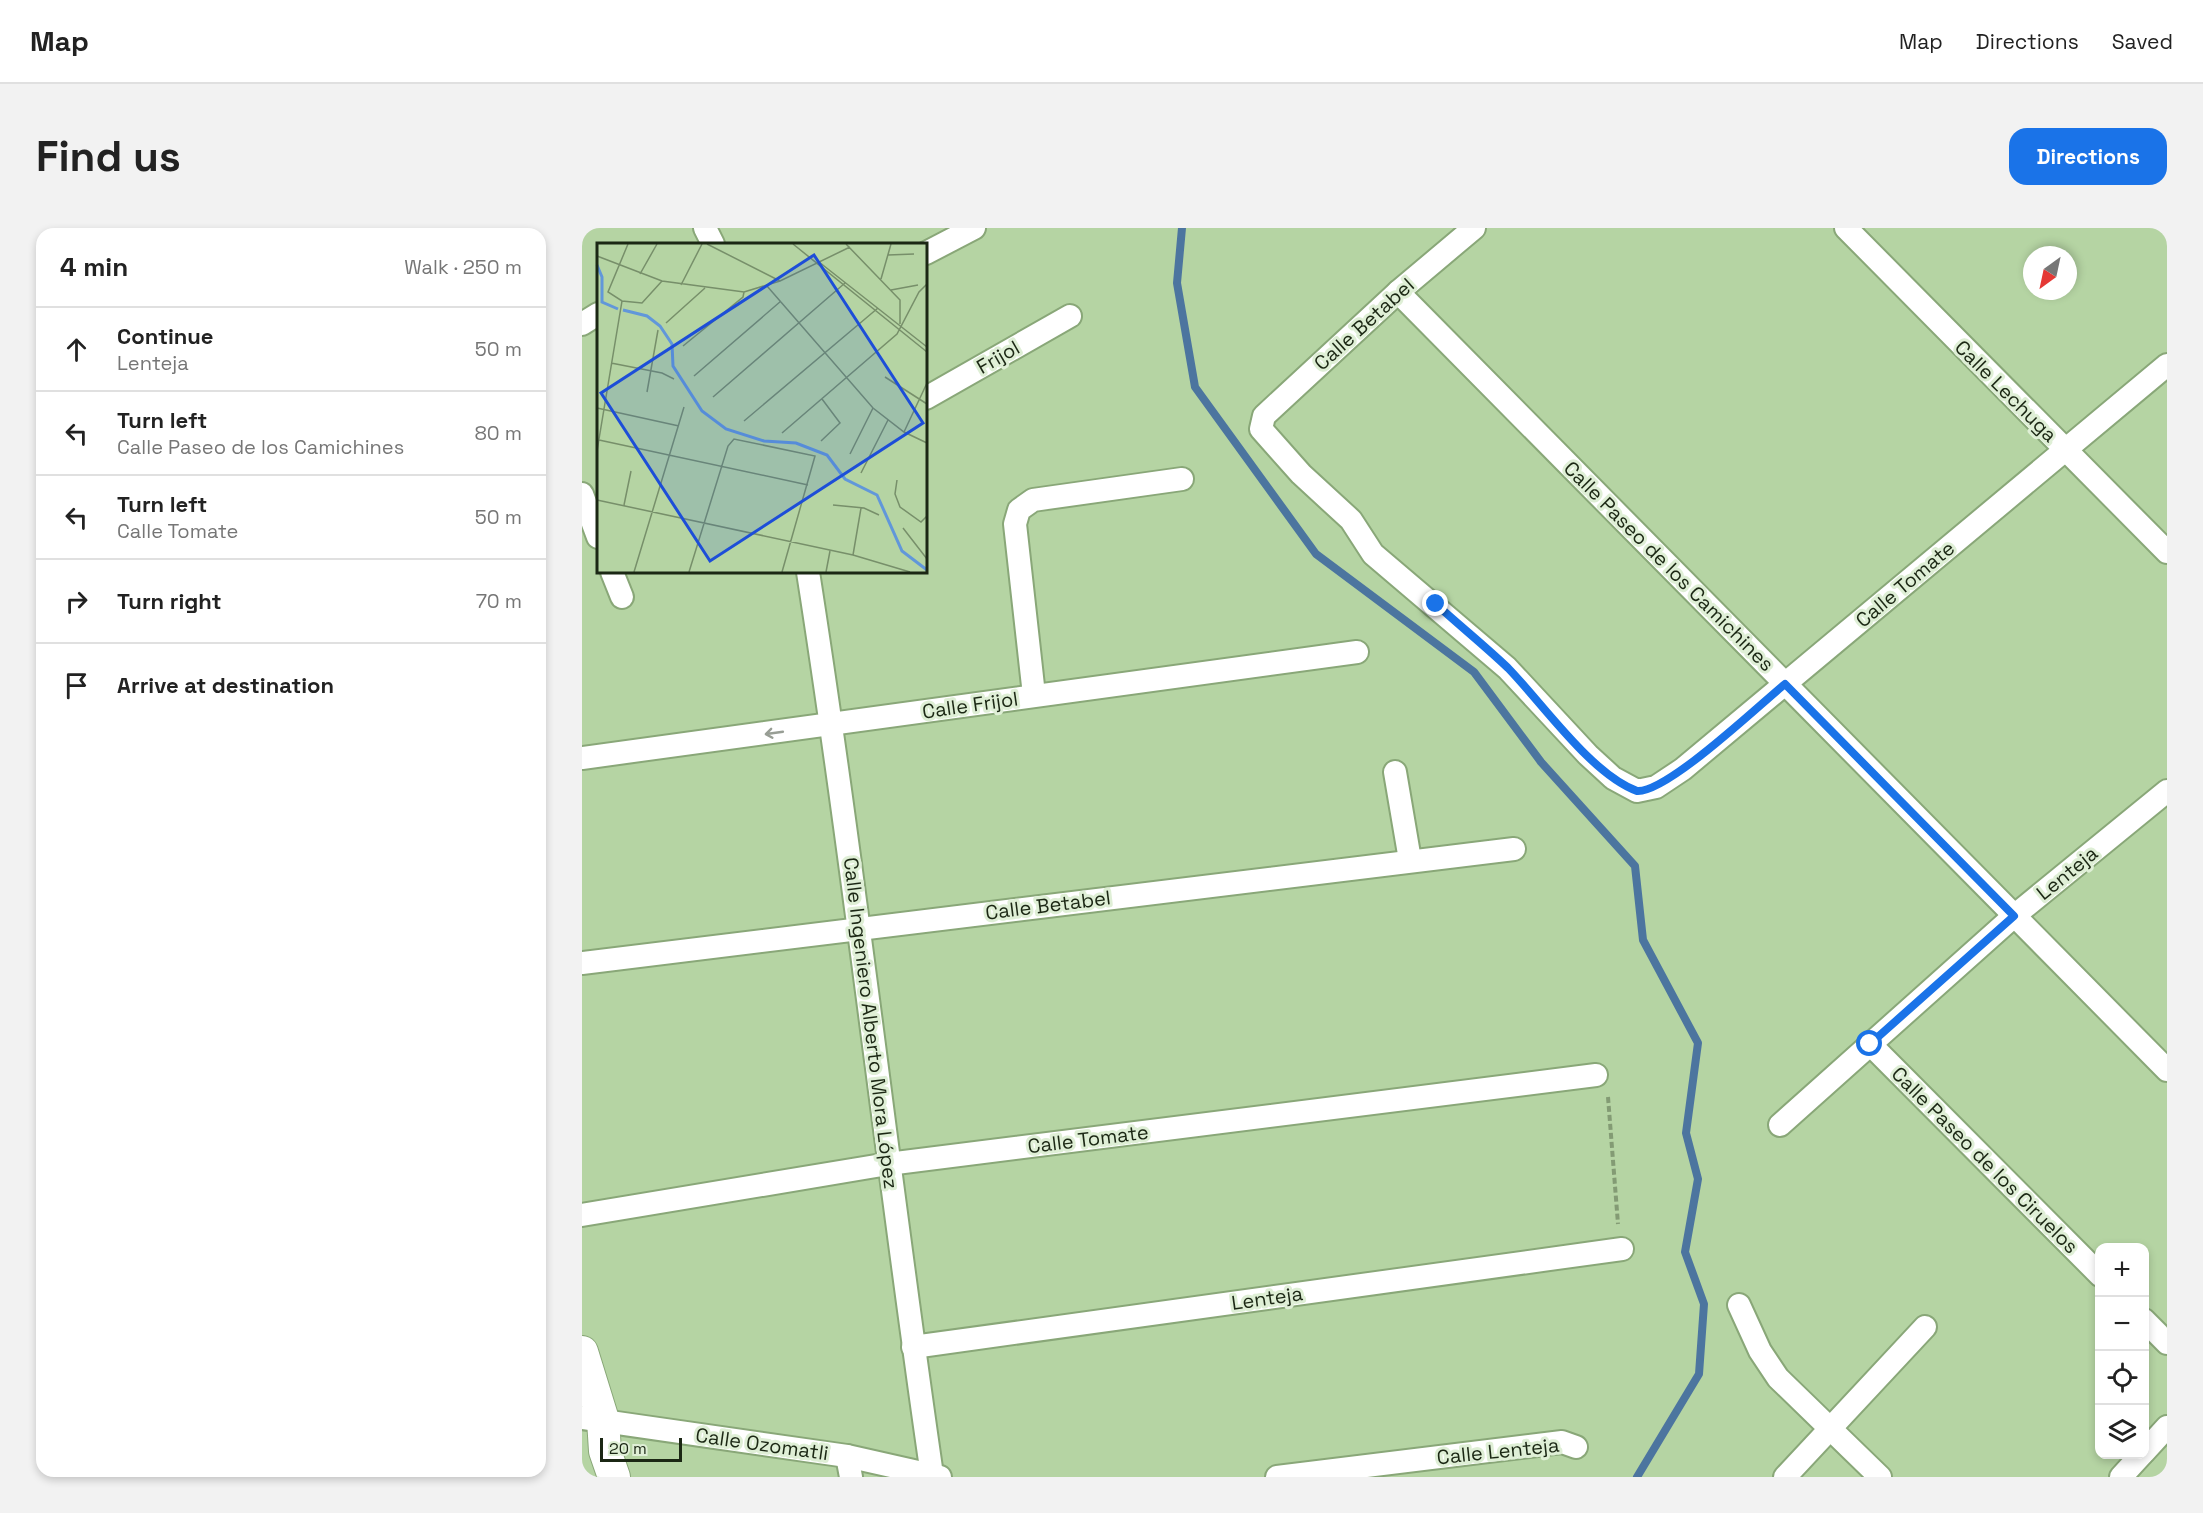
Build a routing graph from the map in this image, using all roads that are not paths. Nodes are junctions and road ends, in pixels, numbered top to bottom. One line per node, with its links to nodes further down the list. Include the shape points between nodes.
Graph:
1 (974, 228): 4 (street)
2 (1474, 228): 5 (street, Calle Betabel)
3 (1846, 228): 11 (street, Calle Lechuga)
4 (927, 252)
5 (1398, 292): 20 (street, Calle Paseo de los Camichines); 25 (street, Calle Betabel, via 1264,416 1260,424 1263,433 1351,520 1373,554 1507,668 1613,778)
6 (597, 315): 8 (street)
7 (1070, 316): 10 (street, Frijol)
8 (582, 324)
9 (2167, 365): 11 (street, Calle Tomate)
10 (927, 397)
11 (2064, 450): 15 (street, Calle Lechuga); 20 (street, Calle Tomate)
12 (1182, 479): 21 (street, via 1033,500 1019,510 1015,524)
13 (582, 494): 14 (street)
14 (597, 534)
15 (2167, 552)
16 (612, 573): 18 (street)
17 (808, 573): 22 (street, Calle Ingeniero Alberto Mora López)
18 (622, 597)
19 (1357, 652): 21 (street, Calle Frijol)
20 (1785, 684): 25 (street, Calle Tomate, via 1683,769 1656,787); 29 (street, Calle Paseo de los Camichines)
21 (1034, 695): 22 (street, Calle Frijol)
22 (832, 725): 23 (street, Calle Frijol, one-way to 23); 30 (street, Calle Ingeniero Alberto Mora López)
23 (582, 758)
24 (1395, 772): 28 (street)
25 (1637, 791)
26 (2167, 791): 29 (street, Lenteja)
27 (1514, 849): 28 (street, Calle Betabel)
28 (1410, 860): 30 (street, Calle Betabel)
29 (2014, 916): 32 (street, Lenteja); 33 (street, Calle Paseo de los Camichines)
30 (860, 929): 31 (street, Calle Betabel); 36 (street, Calle Ingeniero Alberto Mora López)
31 (582, 963)
32 (1870, 1044): 35 (street, Lenteja); 39 (street, Calle Paseo de los Ciruelos)
33 (2167, 1070)
34 (1596, 1075): 36 (street, Calle Tomate)
35 (1780, 1125)
36 (888, 1164): 37 (street, Calle Tomate); 44 (street, Calle Ingeniero Alberto Mora López)
37 (582, 1215)
38 (1622, 1249): 44 (street, Lenteja)
39 (2095, 1270)
40 (1739, 1305): 48 (street, via 1768,1365)
41 (2149, 1324): 43 (street)
42 (1925, 1327): 48 (street)
43 (2167, 1343)
44 (913, 1347): 54 (street, Calle Ingeniero Alberto Mora López)
45 (582, 1352): 46 (street)
46 (589, 1419): 52 (street); 53 (street, Calle Ozomatli)
47 (2167, 1427): 49 (street)
48 (1830, 1429): 56 (street); 57 (street)
49 (2149, 1446)
50 (1576, 1447): 55 (street, Calle Lenteja, via 1562,1442)
51 (2138, 1459): 58 (street)
52 (610, 1464)
53 (849, 1467): 54 (street, Calle Ozomatli)
54 (936, 1476)
55 (1277, 1477)
56 (1785, 1477)
57 (1880, 1477)
58 (2121, 1477)

